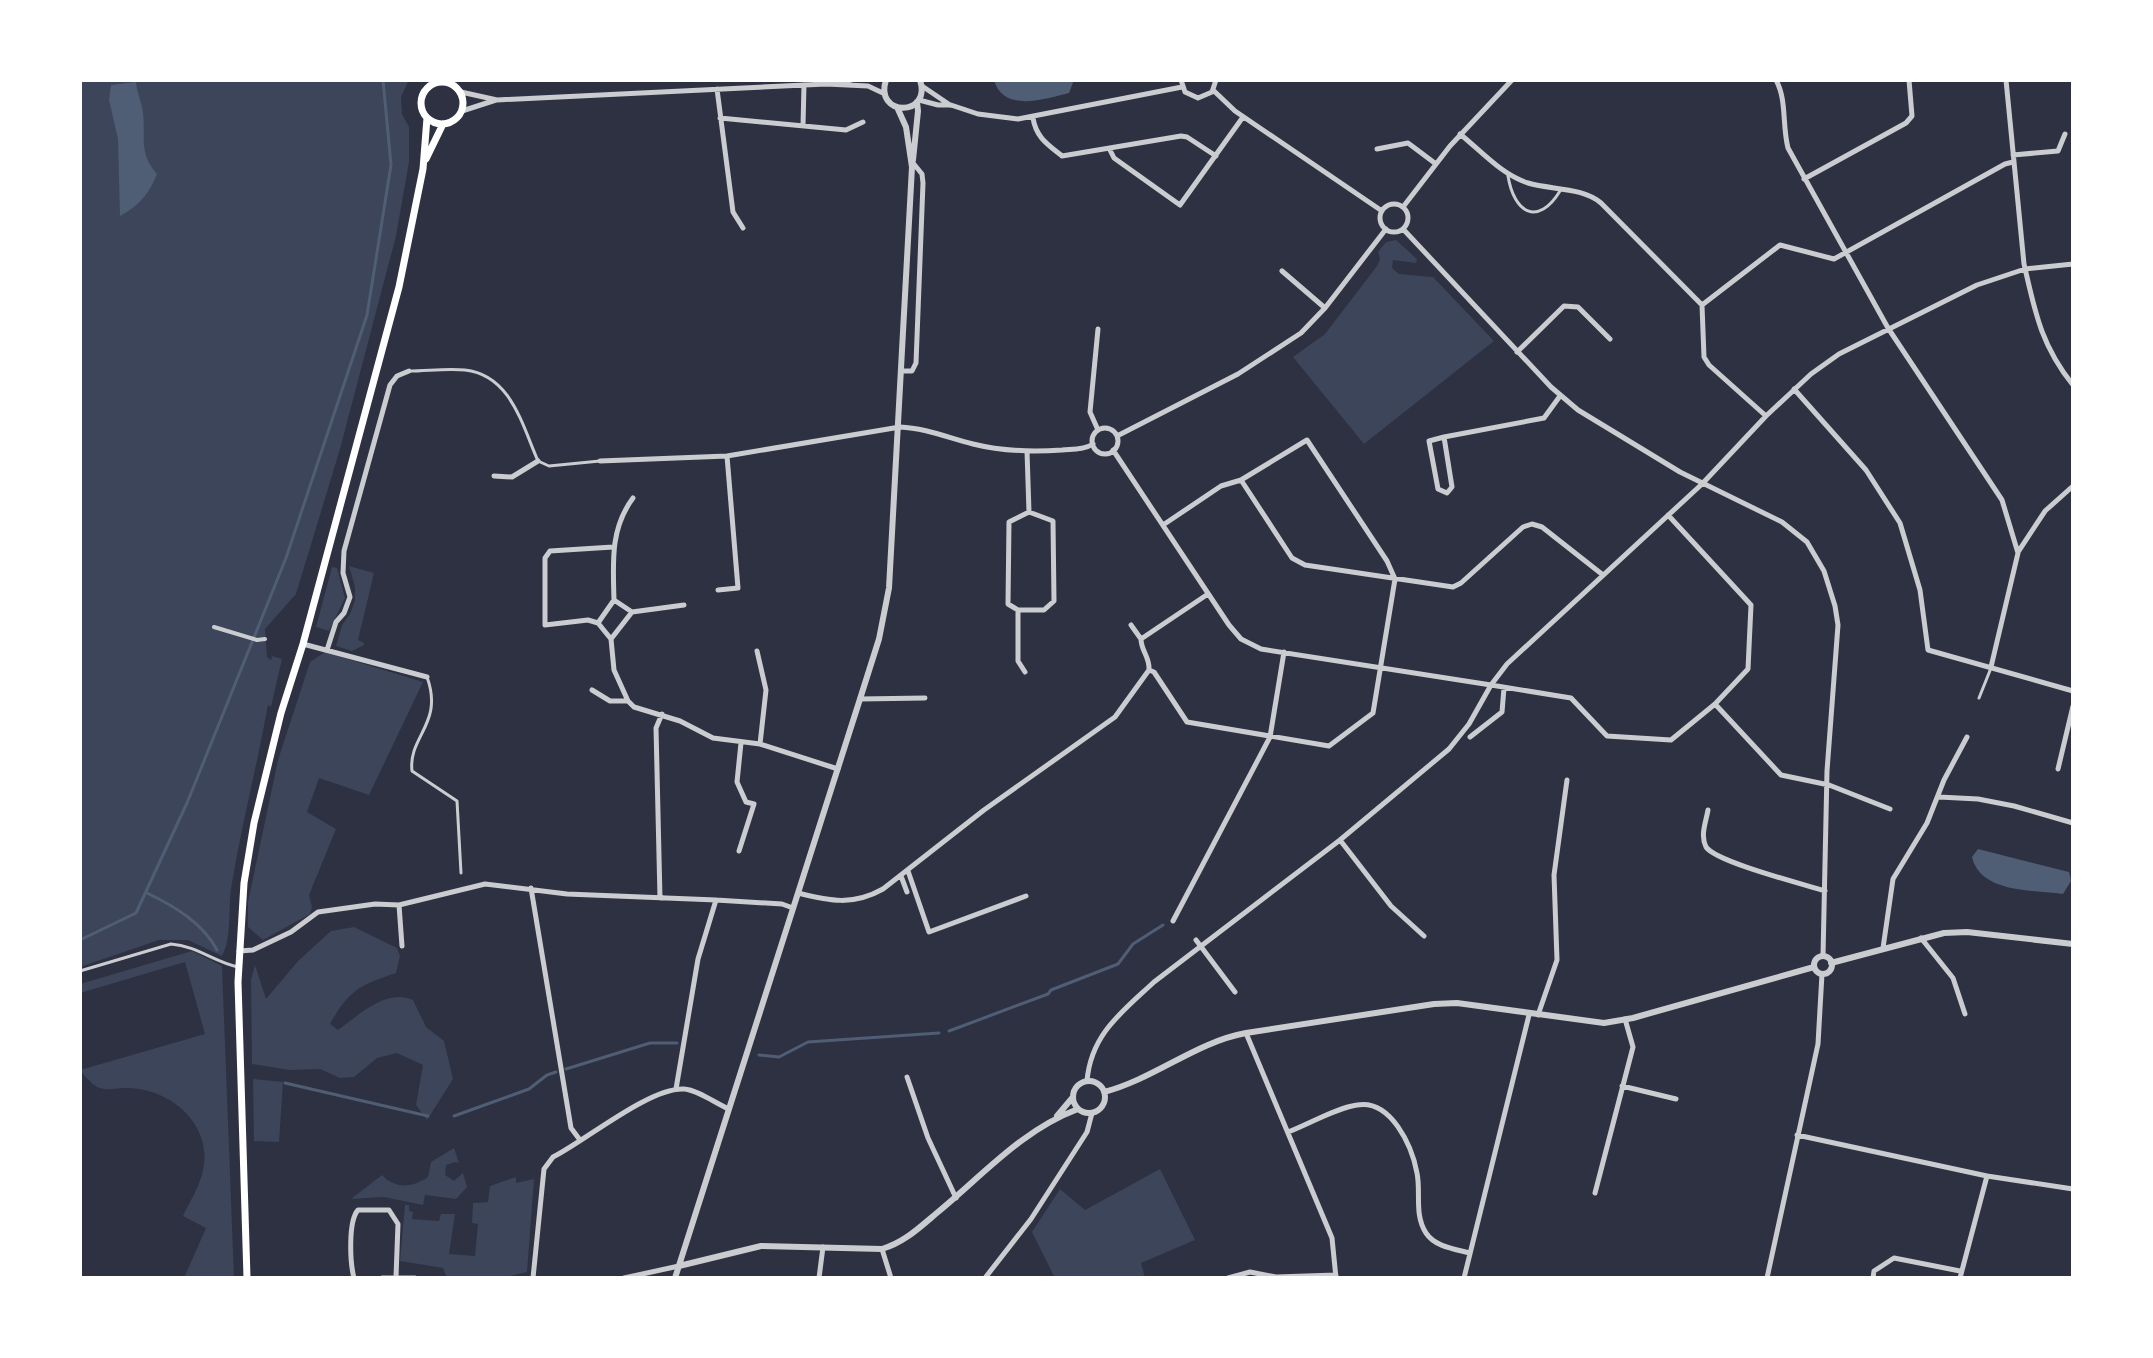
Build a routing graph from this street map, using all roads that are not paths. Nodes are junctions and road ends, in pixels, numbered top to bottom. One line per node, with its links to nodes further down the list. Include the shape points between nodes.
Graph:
1 (851, 80): 11 (street)
2 (886, 80): 17 (street)
3 (1216, 80): 15 (street)
4 (1512, 80): 30 (street)
5 (1776, 80): 40 (street, via 1782,90 1788,148)
6 (1909, 80): 40 (street, via 1912,116 1906,123)
7 (2006, 80): 35 (street)
8 (439, 81): 9 (main road); 24 (main road, via 422,96)
9 (454, 83): 16 (main road)
10 (921, 83): 19 (street); 20 (street)
11 (826, 84): 13 (street); 17 (street, via 868,86)
12 (1181, 84): 15 (street, via 1188,95 1198,98); 26 (street)
13 (804, 85): 14 (street); 29 (street)
14 (717, 89): 18 (street); 25 (street)
15 (1213, 90): 23 (street)
16 (461, 92): 18 (street); 22 (main road)
17 (885, 94): 21 (street)
18 (497, 100): 22 (street)
19 (918, 101): 20 (street); 21 (street); 37 (street)
20 (951, 105): 26 (street, via 1003,119)
21 (897, 107): 37 (street)
22 (462, 111): 28 (main road)
23 (1243, 117): 34 (street); 43 (street)
24 (427, 118): 28 (main road); 38 (main road)
25 (720, 118): 29 (street); 44 (street, via 733,212)
26 (1033, 118): 33 (street, via 1041,140 1062,156)
27 (863, 122): 29 (street, via 846,130)
28 (443, 124): 38 (main road)
29 (803, 126)
30 (1460, 134): 36 (street); 39 (street)
31 (2065, 134): 35 (street, via 2058,151)
32 (1377, 149): 36 (street, via 1408,143)
33 (1110, 150): 34 (street, via 1181,136); 34 (street, via 1180,205)
34 (1216, 156)
35 (2013, 159): 47 (street); 49 (street)
36 (1436, 164): 42 (street)
37 (912, 165): 58 (street); 58 (street, via 923,183 916,363 912,371)
38 (423, 169): 97 (main road, via 399,287)
39 (1508, 173): 41 (street); 41 (lane, via 1516,202 1530,212 1543,211)
40 (1804, 179): 47 (street)
41 (1561, 189): 51 (street, via 1592,196)
42 (1403, 207): 43 (street, via 1391,204); 46 (street, via 1408,218)
43 (1382, 211): 45 (street)
44 (743, 228)
45 (1386, 229): 46 (street); 52 (street)
46 (1403, 229): 56 (street)
47 (1845, 254): 51 (street, via 1834,259 1780,245); 53 (street)
48 (2073, 264): 49 (street)
49 (2025, 269): 53 (street, via 1977,285); 59 (street, via 2046,345)
50 (1282, 271): 52 (street)
51 (1702, 305): 62 (street, via 1704,357)
52 (1325, 308): 65 (street, via 1261,361)
53 (1888, 328): 60 (street, via 1839,354); 82 (street, via 2002,500)
54 (1098, 329): 64 (street, via 1090,412)
55 (1610, 339): 56 (street, via 1578,307 1564,306)
56 (1517, 352): 61 (street)
57 (409, 371): 71 (lane, via 464,370 490,379 511,396); 98 (street, via 390,385 344,551 349,603)
58 (902, 371): 63 (street)
59 (2073, 385)
60 (1794, 389): 62 (street); 101 (street, via 1866,470 1900,523 1920,590 1928,650)
61 (1560, 396): 66 (street, via 1544,418); 75 (street)
62 (1766, 416): 75 (street)
63 (900, 427): 69 (street); 70 (street); 112 (street, via 889,588)
64 (1098, 430): 65 (street, via 1110,429); 67 (street)
65 (1117, 436): 68 (street)
66 (1444, 437): 66 (street, via 1452,487 1447,493 1438,489 1429,441)
67 (1093, 444): 68 (street, via 1103,453); 69 (street)
68 (1113, 450): 80 (street)
69 (1027, 451): 78 (street)
70 (727, 456): 72 (street); 85 (street, via 738,588)
71 (538, 461): 72 (lane, via 549,466); 73 (street, via 512,477)
72 (600, 461)
73 (494, 476)
74 (1241, 480): 80 (street, via 1221,486); 84 (street, via 1297,563); 84 (street, via 1307,440)
75 (1702, 484): 79 (street); 125 (street, via 1795,531 1824,571 1838,625)
76 (2073, 486): 82 (street, via 2045,511)
77 (633, 498): 81 (street)
78 (1029, 512): 89 (street, via 1009,522 1008,604); 89 (street, via 1053,521 1054,601 1044,610)
79 (1668, 515): 83 (street); 114 (street, via 1751,605 1748,669)
80 (1163, 525): 86 (street)
81 (613, 547): 87 (street); 91 (street, via 550,551 545,558 545,625)
82 (2018, 553): 101 (street)
83 (1603, 575): 84 (street, via 1532,524 1453,587); 106 (street)
84 (1395, 579): 102 (street)
85 (718, 590)
86 (1208, 594): 96 (street); 100 (street, via 1241,639)
87 (614, 600): 90 (street); 91 (street)
88 (684, 605): 90 (street)
89 (1018, 610): 104 (street, via 1018,661)
90 (632, 612): 95 (street)
91 (598, 623): 95 (street)
92 (1131, 625): 96 (street)
93 (214, 627): 94 (street)
94 (265, 639)
95 (611, 639): 113 (street, via 614,670)
96 (1141, 639): 103 (street)
97 (303, 644): 98 (street); 152 (main road, via 254,823)
98 (327, 650): 105 (street)
99 (757, 651): 121 (street, via 766,690)
100 (1284, 652): 102 (street); 117 (street)
101 (1991, 667): 109 (street); 111 (lane)
102 (1382, 668): 106 (street); 117 (street, via 1373,713 1329,746)
103 (1149, 670): 117 (street, via 1187,722); 132 (street, via 1115,717)
104 (1025, 672)
105 (427, 677): 133 (lane, via 432,712 412,771 457,801)
106 (1491, 685): 107 (street); 130 (street, via 1449,749)
107 (1504, 688): 114 (street, via 1571,698 1607,736 1671,740); 118 (street, via 1502,712)
108 (592, 690): 113 (street, via 610,701)
109 (2073, 691)
110 (925, 698): 112 (street)
111 (1979, 698)
112 (860, 699): 122 (street)
113 (628, 701): 116 (street)
114 (1715, 704): 125 (street, via 1781,775)
115 (2073, 706): 123 (street)
116 (662, 714): 120 (street, via 713,738); 140 (street, via 656,728)
117 (1270, 737): 144 (street)
118 (1470, 737)
119 (1967, 737): 126 (street)
120 (741, 743): 121 (street); 131 (street, via 737,782 746,802 754,804)
121 (760, 744): 122 (street)
122 (838, 769): 138 (street)
123 (2058, 769)
124 (1567, 780): 162 (street, via 1554,875 1557,960)
125 (1829, 785): 127 (street); 136 (street)
126 (1939, 797): 129 (street, via 1978,799); 151 (street, via 1893,879)
127 (1890, 809)
128 (1708, 810): 136 (street, via 1702,836 1715,855)
129 (2073, 823)
130 (1340, 840): 145 (street, via 1391,906); 150 (street)
131 (739, 851)
132 (908, 871): 134 (street); 139 (street, via 929,932)
133 (461, 873)
134 (901, 876): 137 (street); 138 (street, via 852,902)
135 (531, 888): 140 (street); 142 (street, via 485,884); 178 (street, via 571,1128)
136 (1825, 891): 153 (street)
137 (907, 892)
138 (798, 893): 143 (street)
139 (1026, 896)
140 (660, 898): 141 (street)
141 (716, 900): 143 (street); 168 (street, via 698,959)
142 (399, 905): 149 (street); 152 (street, via 318,912 291,932)
143 (793, 908): 172 (street)
144 (1173, 921)
145 (1424, 936)
146 (1921, 938): 148 (street, via 1967,932); 151 (street); 160 (street, via 1953,978)
147 (1196, 940): 150 (street)
148 (2073, 944)
149 (402, 946)
150 (1201, 946): 159 (street); 166 (street, via 1108,1027 1089,1060)
151 (1883, 948): 154 (street)
152 (239, 951): 155 (main road)
153 (1823, 956): 154 (street); 156 (street, via 1815,959)
154 (1831, 963): 158 (street)
155 (238, 967): 157 (lane, via 171,944); 190 (main road)
156 (1814, 967): 158 (street); 163 (street)
157 (80, 971)
158 (1822, 974): 177 (street, via 1818,1044)
159 (1235, 992)
160 (1965, 1014)
161 (1529, 1015): 162 (street); 164 (street, via 1434,1004); 185 (street)
162 (1538, 1015): 163 (street, via 1604,1023)
163 (1625, 1019): 167 (street, via 1633,1047)
164 (1246, 1033): 169 (street); 176 (street)
165 (907, 1077): 182 (street)
166 (1087, 1081): 169 (street); 170 (street, via 1075,1088)
167 (1622, 1086): 171 (street); 181 (street)
168 (676, 1089): 172 (street); 178 (street, via 650,1098)
169 (1104, 1092): 174 (street, via 1103,1105)
170 (1073, 1097): 173 (street); 175 (street)
171 (1676, 1099)
172 (729, 1109): 186 (street)
173 (1078, 1109): 174 (street); 175 (street)
174 (1092, 1113): 199 (street, via 1087,1132 1031,1219)
175 (1055, 1118): 182 (street, via 1030,1133)
176 (1288, 1132): 185 (street, via 1357,1105 1373,1105 1389,1114 1408,1143 1427,1235 1438,1244); 189 (street, via 1332,1238)
177 (1797, 1135): 179 (street); 202 (street)
178 (580, 1140): 194 (street, via 544,1169)
179 (1987, 1176): 180 (street); 187 (street)
180 (2073, 1189)
181 (1595, 1193)
182 (956, 1198): 184 (street, via 907,1238)
183 (823, 1247): 184 (street); 186 (street, via 761,1246); 197 (street)
184 (882, 1249): 198 (street)
185 (1470, 1253): 201 (street)
186 (679, 1266): 195 (street); 196 (street)
187 (1960, 1275): 203 (street, via 1894,1258 1874,1271)
188 (396, 1277): 191 (street, via 398,1224 389,1210 358,1210 352,1218); 192 (street); 193 (street)
189 (1336, 1277): 200 (street, via 1250,1272)
190 (247, 1278)
191 (354, 1278)
192 (382, 1278)
193 (415, 1278)
194 (533, 1278)
195 (624, 1278)
196 (675, 1278)
197 (819, 1278)
198 (891, 1278)
199 (985, 1278)
200 (1228, 1278)
201 (1464, 1278)
202 (1767, 1278)
203 (1873, 1278)

